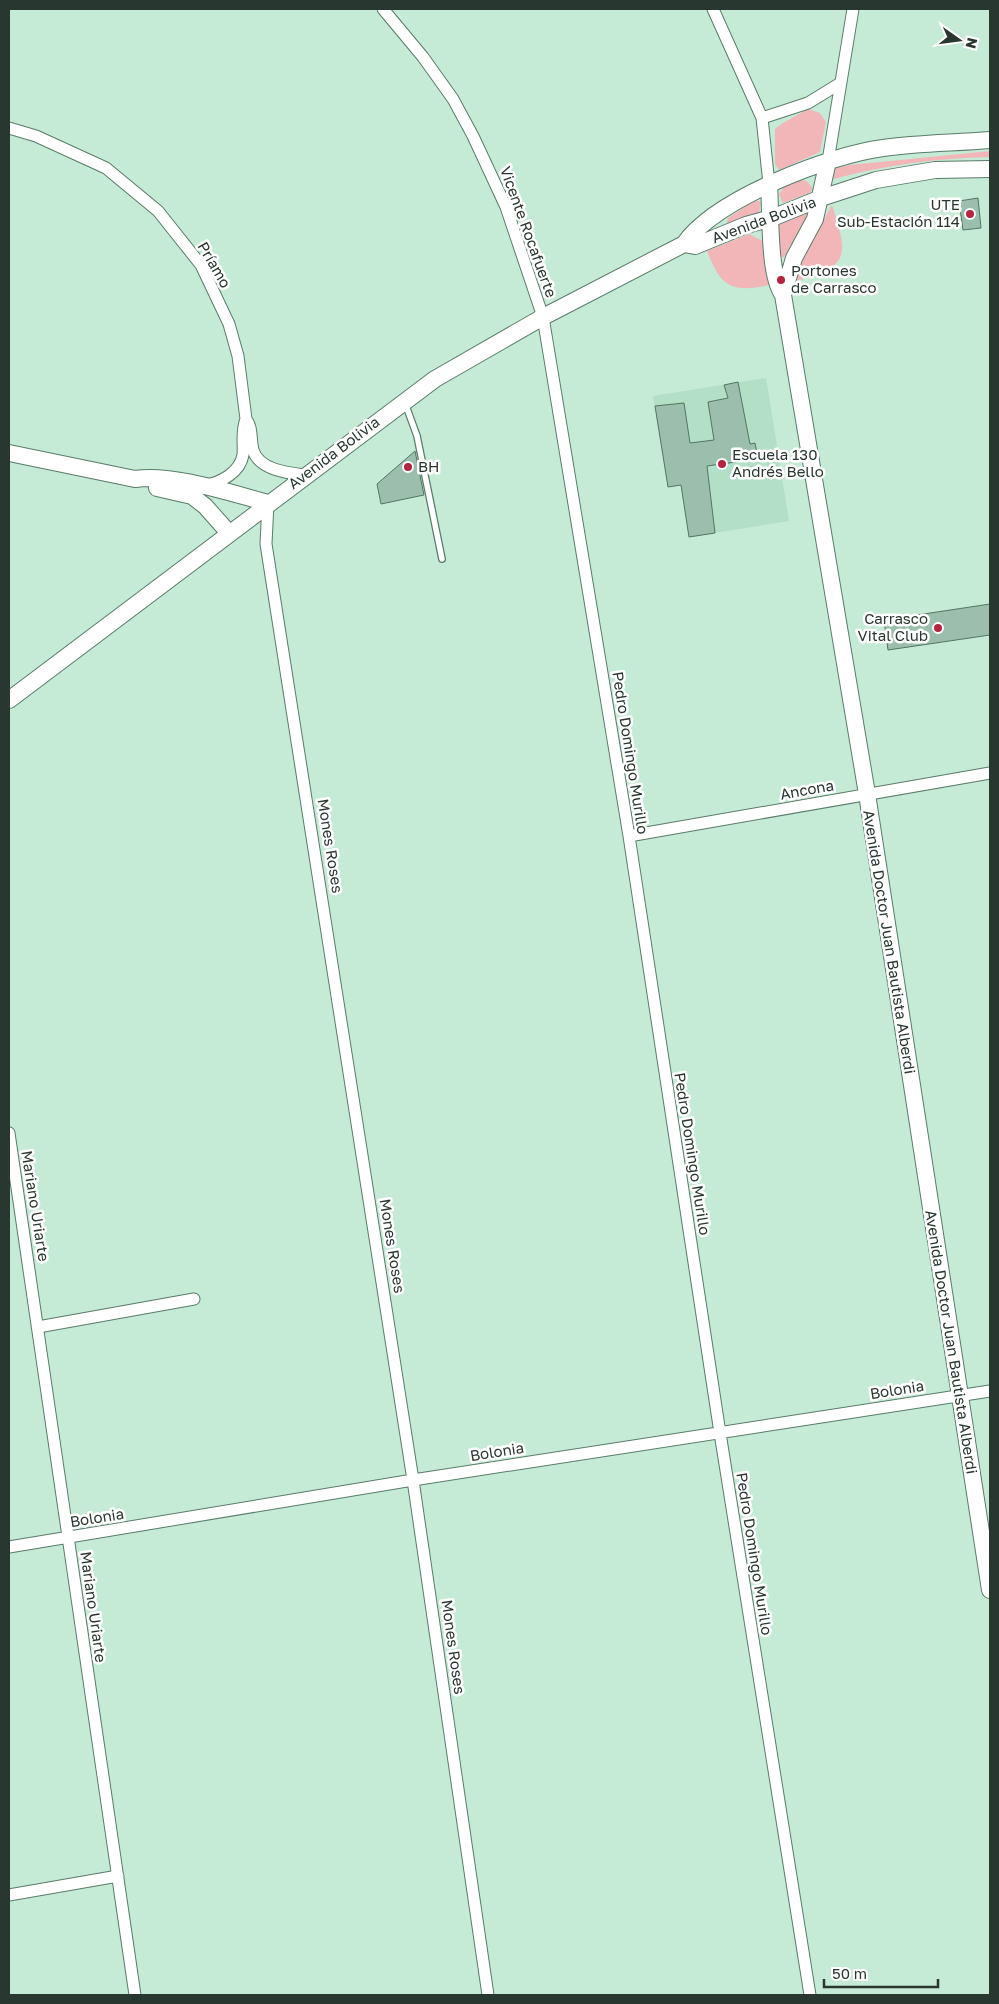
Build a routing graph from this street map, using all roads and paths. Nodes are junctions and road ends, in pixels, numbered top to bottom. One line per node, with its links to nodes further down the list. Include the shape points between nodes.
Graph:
1 (383, 9): 15 (street, Vicente Rocafuerte, via 423,57 474,136 506,207)
2 (713, 9): 5 (street)
3 (853, 9): 4 (street)
4 (840, 84): 5 (street, via 808,103); 8 (street)
5 (762, 118): 10 (street)
6 (9, 128): 17 (street, Príamo, via 36,136 106,168 158,211 200,265 229,324 238,356)
7 (990, 140): 8 (street, Avenida Bolivia, via 882,148)
8 (828, 161): 10 (street, Avenida Bolivia); 11 (street, Avenida Doctor Juan Bautista Alberdi)
9 (990, 168): 11 (street, Avenida Bolivia, via 935,170 876,180)
10 (769, 184): 12 (street, Avenida Doctor Juan Bautista Alberdi); 13 (street, Avenida Bolivia, via 694,231)
11 (821, 198): 12 (street, Avenida Bolivia); 14 (street, Avenida Doctor Juan Bautista Alberdi, via 815,219 794,258)
12 (772, 218): 13 (street, Avenida Bolivia, via 695,246); 14 (street, Avenida Doctor Juan Bautista Alberdi, via 772,260 778,289)
13 (684, 244): 15 (street, Avenida Bolivia)
14 (783, 295): 27 (street, Avenida Doctor Juan Bautista Alberdi)
15 (543, 317): 16 (street, Avenida Bolivia, via 464,360); 28 (street, Pedro Domingo Murillo)
16 (404, 401): 19 (street, Avenida Bolivia); 24 (lane, via 417,436)
17 (246, 419): 19 (street, Príamo, via 254,452 261,460 279,470); 21 (street, via 242,427 243,456 238,467 225,479)
18 (9, 453): 20 (street)
19 (305, 475): 22 (street, Avenida Bolivia)
20 (135, 478): 21 (street, via 149,476); 23 (street, via 147,486 192,496)
21 (201, 486): 22 (street)
22 (268, 503): 23 (street, Avenida Bolivia); 35 (street, Mones Roses, via 266,544)
23 (229, 533): 25 (street, Avenida Bolivia)
24 (442, 559)
25 (9, 700)
26 (990, 773): 27 (street, Ancona)
27 (867, 794): 28 (street, Ancona); 33 (street, Avenida Doctor Juan Bautista Alberdi)
28 (629, 836): 34 (street, Pedro Domingo Murillo)
29 (9, 1133): 31 (street, Mariano Uriarte)
30 (194, 1299): 31 (street)
31 (38, 1327): 36 (street, Mariano Uriarte)
32 (990, 1390): 33 (street, Bolonia)
33 (959, 1396): 34 (street, Bolonia); 38 (street, Avenida Doctor Juan Bautista Alberdi)
34 (720, 1433): 35 (street, Bolonia); 43 (street, Pedro Domingo Murillo)
35 (413, 1480): 36 (street, Bolonia); 42 (street, Mones Roses)
36 (68, 1538): 37 (street, Bolonia); 39 (street, Mariano Uriarte)
37 (9, 1547)
38 (990, 1590)
39 (118, 1876): 40 (street); 41 (street, Mariano Uriarte)
40 (9, 1895)
41 (135, 1995)
42 (488, 1995)
43 (810, 1995)

